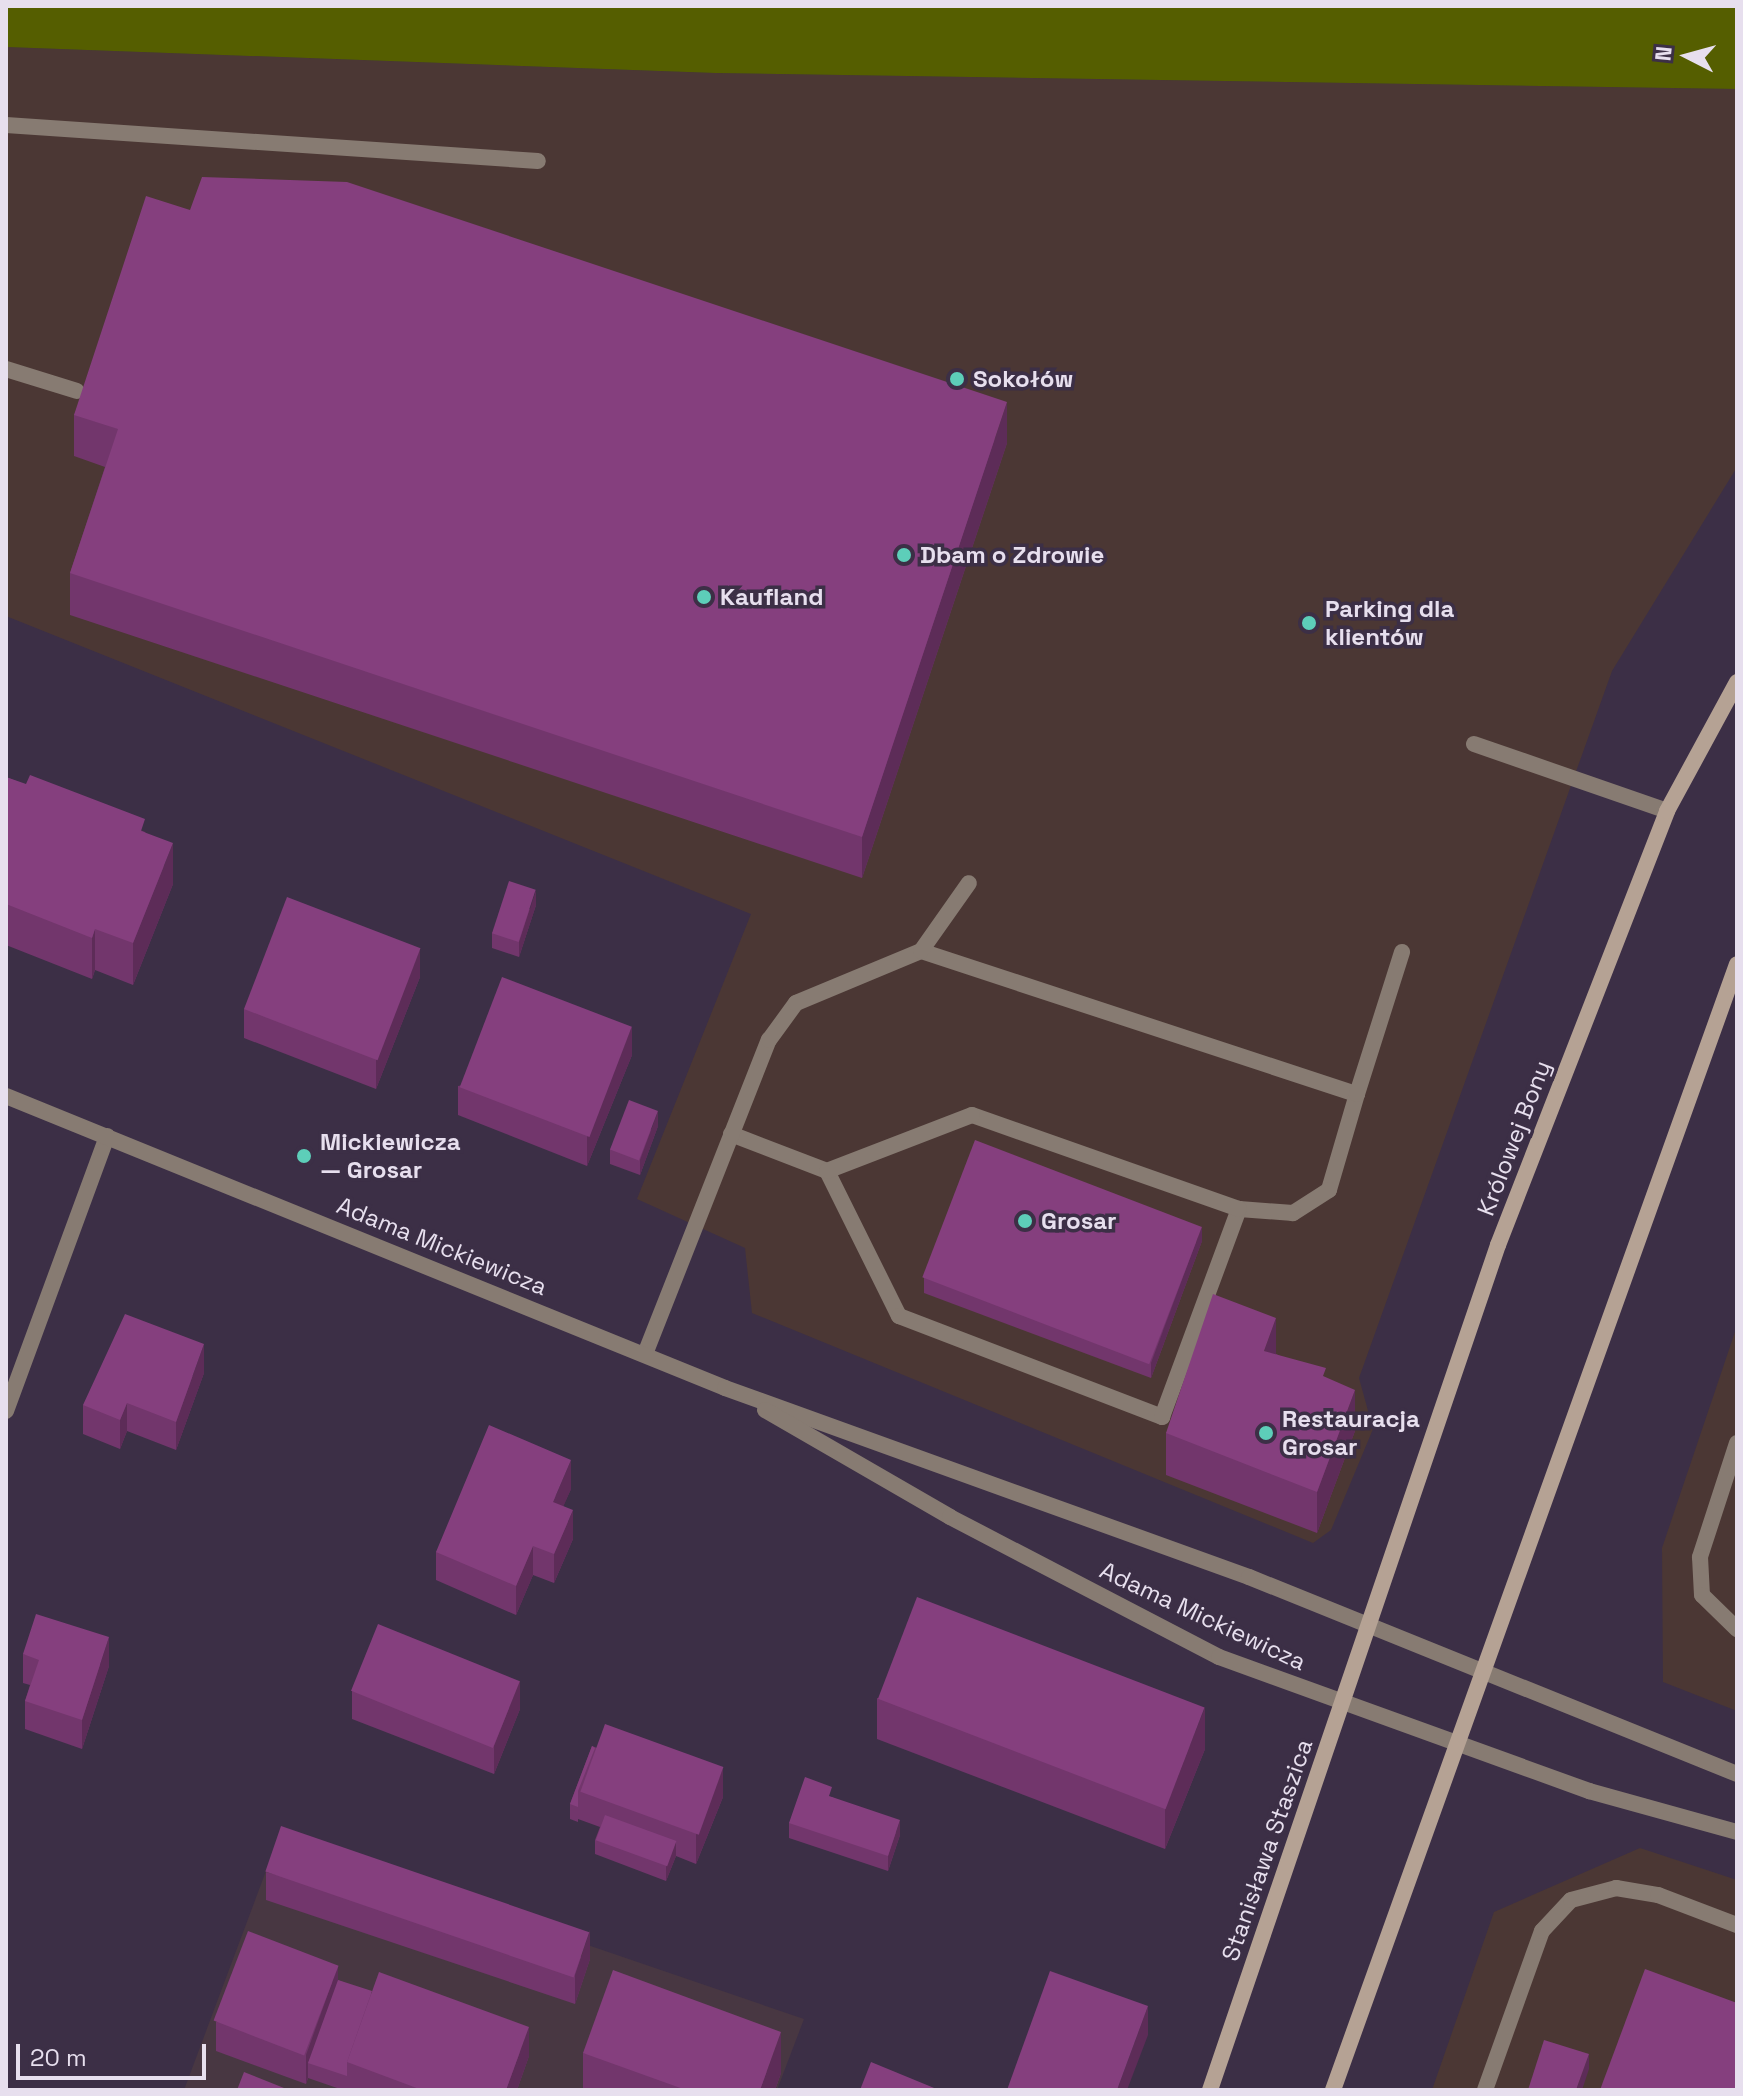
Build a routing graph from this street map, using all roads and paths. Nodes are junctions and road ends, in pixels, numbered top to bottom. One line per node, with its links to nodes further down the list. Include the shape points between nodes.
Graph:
1 (6, 125): 2 (street)
2 (538, 161)
3 (6, 369): 4 (street)
4 (77, 391)
5 (1737, 682): 7 (main road, Królowej Bony)
6 (1474, 744): 7 (street)
7 (1667, 811): 22 (main road, Królowej Bony, via 1498,1245)
8 (969, 883): 9 (street)
9 (921, 951): 12 (street); 14 (street, via 796,1003 769,1040)
10 (1402, 952): 12 (street)
11 (1737, 964): 24 (main road)
12 (1357, 1094): 17 (street, via 1329,1190 1293,1213)
13 (6, 1096): 15 (street, Adama Mickiewicza)
14 (731, 1134): 16 (street); 18 (street)
15 (107, 1136): 18 (street, Adama Mickiewicza); 20 (street)
16 (827, 1171): 17 (street, via 972,1115); 17 (street, via 899,1316 1162,1417)
17 (1239, 1209)
18 (645, 1354): 19 (street, Adama Mickiewicza)
19 (725, 1388): 22 (street, Adama Mickiewicza); 25 (street, Adama Mickiewicza, via 1219,1657)
20 (6, 1411)
21 (1737, 1443): 23 (street, via 1700,1557 1702,1595)
22 (1371, 1626): 24 (street, Adama Mickiewicza); 25 (main road, Stanisława Staszica)
23 (1737, 1629)
24 (1485, 1669): 26 (main road); 27 (street, Adama Mickiewicza)
25 (1341, 1706): 26 (street, Adama Mickiewicza); 30 (main road, Stanisława Staszica)
26 (1457, 1746): 28 (street, Adama Mickiewicza); 31 (main road)
27 (1737, 1774)
28 (1737, 1832)
29 (1737, 1925): 32 (street, via 1658,1895 1616,1888 1571,1900 1542,1931)
30 (1210, 2090)
31 (1333, 2090)
32 (1485, 2090)

